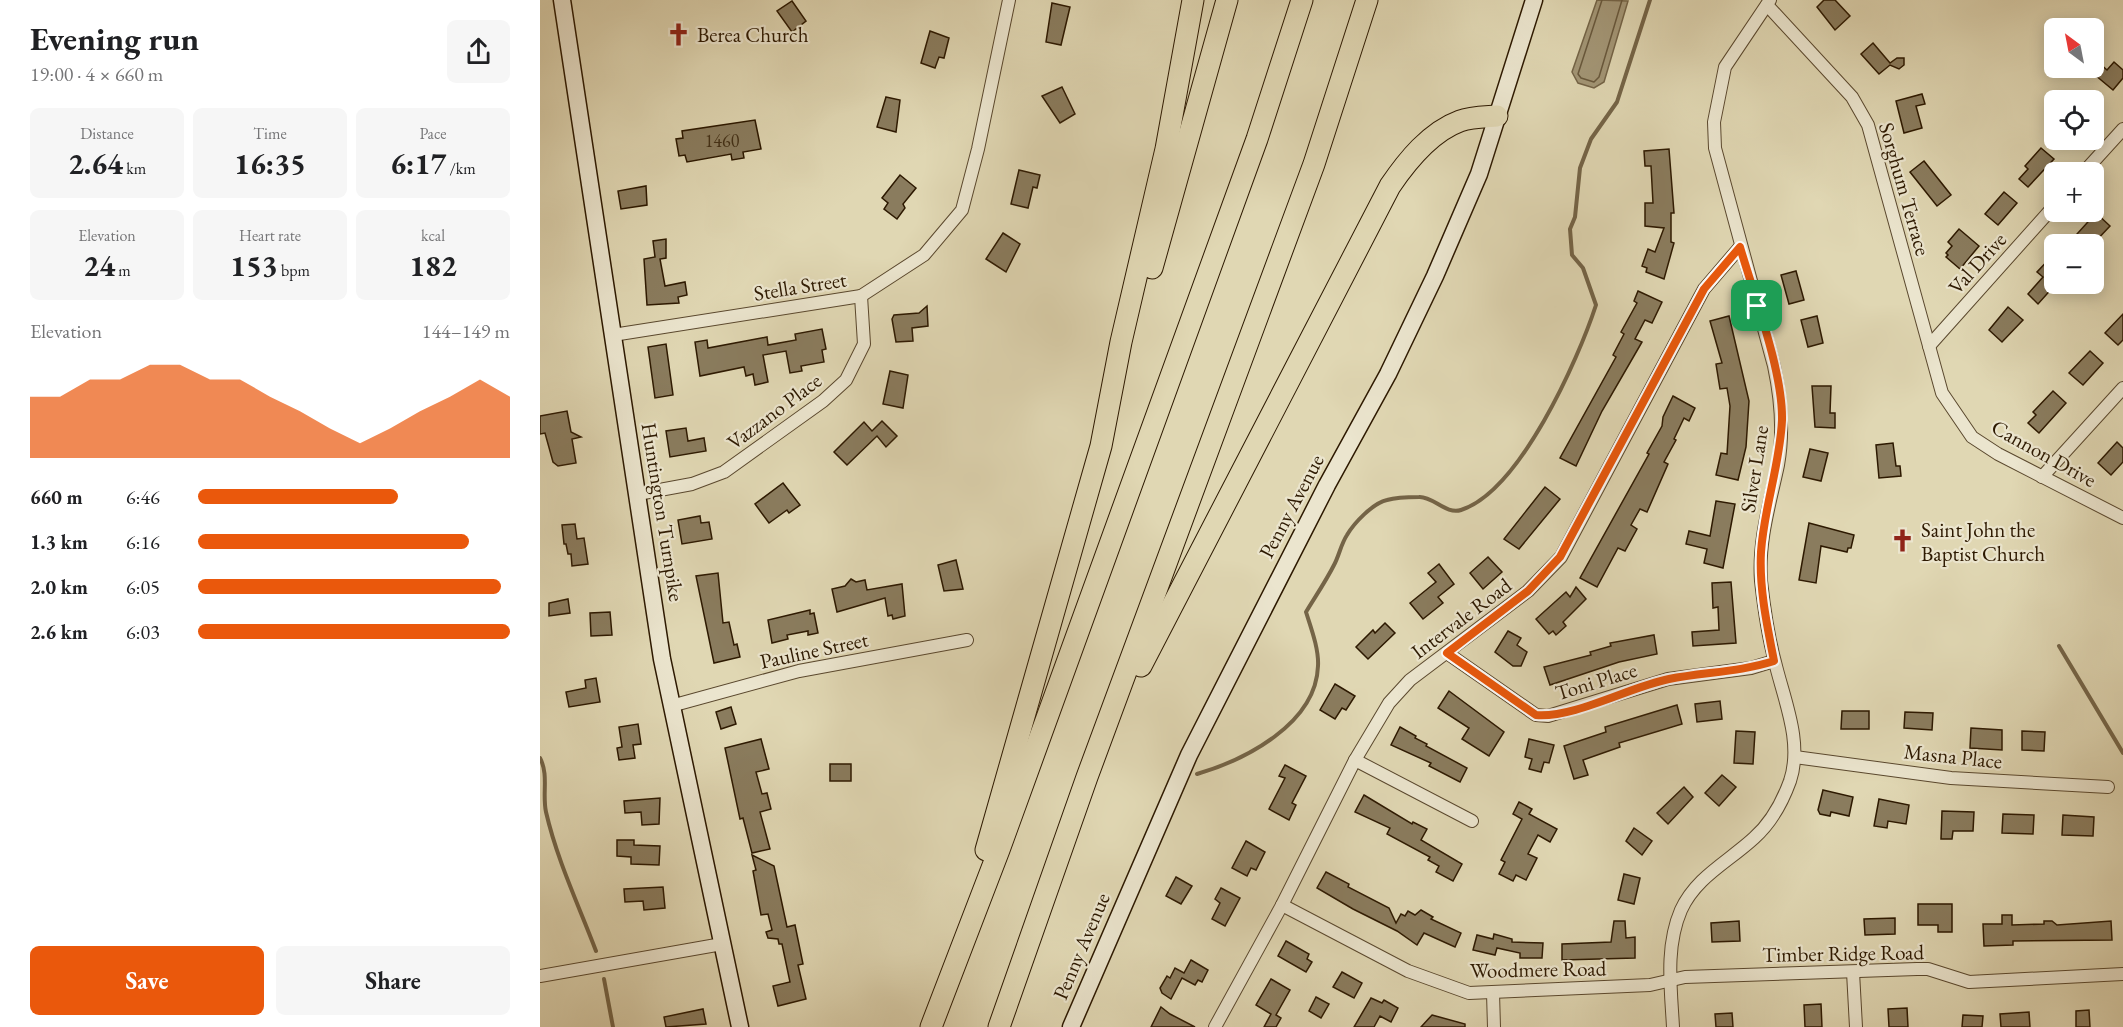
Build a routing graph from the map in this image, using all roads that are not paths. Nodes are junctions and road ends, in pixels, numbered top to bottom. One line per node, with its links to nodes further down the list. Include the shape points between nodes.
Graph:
1 (562, 0): 15 (main road, Huntington Turnpike)
2 (1009, 0): 14 (street, Stella Street, via 962,210 924,255)
3 (1193, 0): 18 (highway, via 1166,149)
4 (1227, 0): 18 (highway)
5 (1302, 0): 37 (highway, via 1257,139)
6 (1367, 0): 28 (highway, via 1310,175)
7 (1533, 0): 9 (main road, Penny Avenue)
8 (1768, 2): 13 (street, Silver Lane, via 1725,68 1714,122 1715,148); 16 (street, Sorghum Terrace, via 1852,97 1868,125)
9 (1497, 116): 28 (highway, via 1466,119 1442,130 1421,148 1390,186 1139,670 1117,727); 42 (main road, Penny Avenue, via 1479,174 1435,276 1189,755)
10 (2123, 129): 11 (street)
11 (2093, 162)
12 (2044, 217): 16 (street, Val Drive)
13 (1740, 247): 23 (street, Intervale Road, via 1704,289 1560,557 1528,591); 24 (street, Silver Lane, via 1774,366 1780,402 1778,463 1761,552 1761,580)
14 (861, 296): 15 (street, Stella Street); 20 (street, Vazzano Place, via 864,344 846,380 824,401 724,472 692,484)
15 (613, 335): 20 (main road, Huntington Turnpike)
16 (1929, 346): 19 (street, Cannon Drive, via 1942,393 1972,437)
17 (2123, 388): 19 (street)
18 (1101, 446): 37 (highway)
19 (2042, 477): 21 (street, Cannon Drive)
20 (638, 494): 25 (main road, Huntington Turnpike)
21 (2123, 518)
22 (967, 640): 25 (street, Pauline Street, via 799,671)
23 (1447, 653): 24 (street, Toni Place, via 1536,715 1548,716 1668,679 1751,668); 27 (street, Intervale Road, via 1398,692)
24 (1774, 661): 26 (street, Silver Lane)
25 (671, 706): 32 (main road, Huntington Turnpike)
26 (1795, 757): 29 (street, Masna Place, via 1951,778); 36 (street, Silver Lane, via 1773,818 1755,838 1700,882 1681,910 1675,928)
27 (1355, 760): 30 (street); 31 (street, Intervale Road)
28 (1087, 777): 41 (highway)
29 (2108, 787)
30 (1472, 821)
31 (1282, 904): 38 (street, Woodmere Road, via 1408,971 1469,993); 43 (street, Intervale Road)
32 (722, 944): 35 (street); 39 (main road, Huntington Turnpike)
33 (1853, 972): 34 (street, Timber Ridge Road, via 1928,969 1977,982); 36 (street, Timber Ridge Road); 46 (street)
34 (2123, 974)
35 (540, 976)
36 (1670, 980): 38 (street, Woodmere Road, via 1650,985); 45 (street, Silver Lane)
37 (947, 988): 40 (highway)
38 (1493, 993): 44 (street)
39 (740, 1027)
40 (931, 1027)
41 (999, 1027)
42 (1071, 1027)
43 (1215, 1027)
44 (1494, 1027)
45 (1673, 1027)
46 (1856, 1027)

